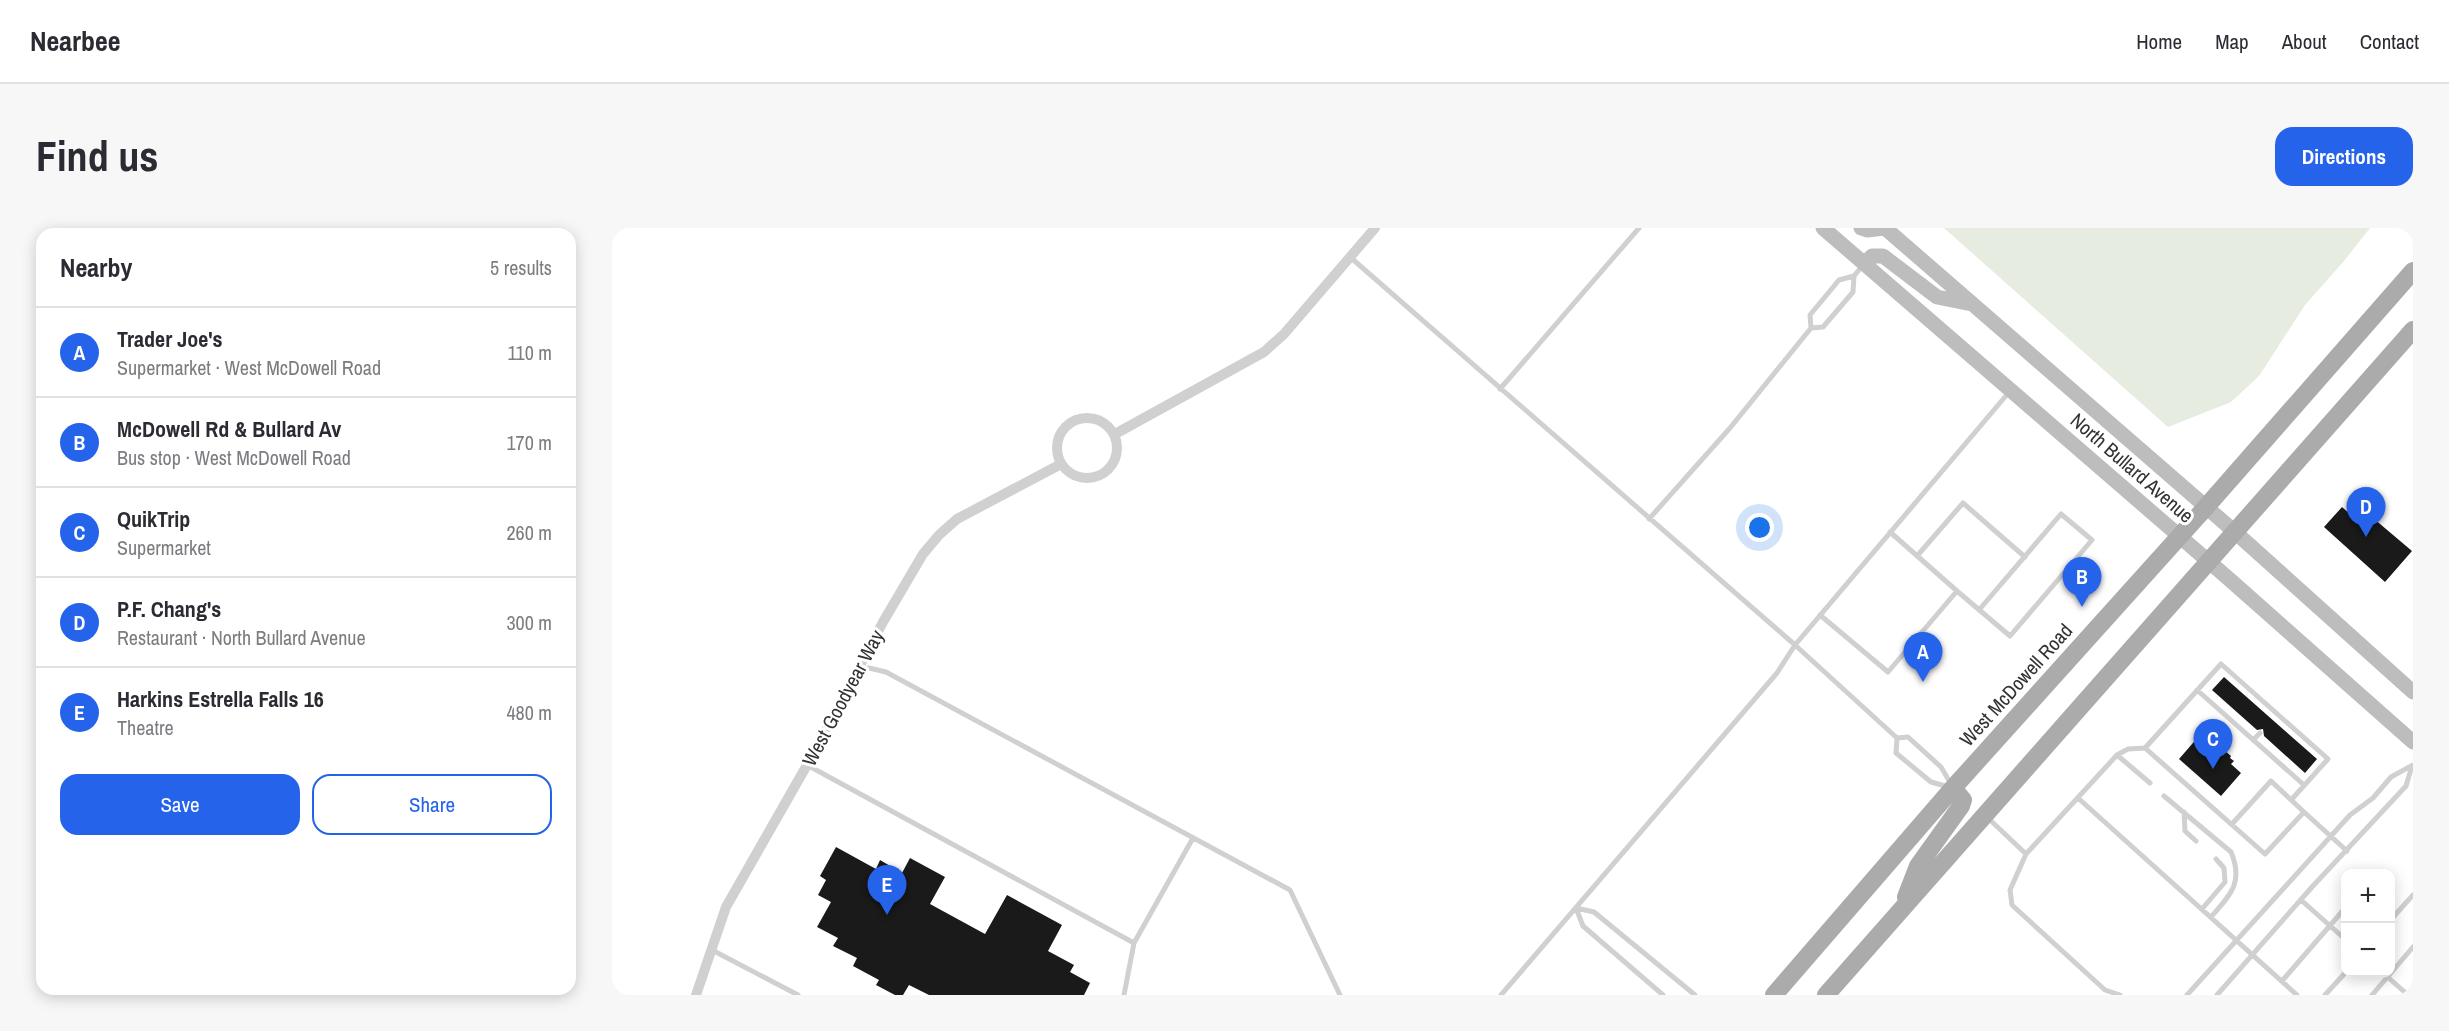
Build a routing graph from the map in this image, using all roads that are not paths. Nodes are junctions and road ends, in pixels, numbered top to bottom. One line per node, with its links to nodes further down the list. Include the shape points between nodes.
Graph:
1 (1375, 228): 6 (street)
2 (1639, 228): 12 (lane)
3 (1823, 228): 7 (main road, North Bullard Avenue)
4 (1861, 228): 5 (main road)
5 (1884, 228): 9 (main road, North Bullard Avenue)
6 (1350, 257): 12 (lane); 14 (street, via 1264,352)
7 (1859, 270): 9 (main road, via 1872,256 1883,256 1937,297); 10 (lane, via 1839,280 1810,315); 10 (lane, via 1853,292 1823,327); 13 (main road, North Bullard Avenue)
8 (2413, 271): 16 (main road, West McDowell Road)
9 (1973, 305): 16 (main road, North Bullard Avenue)
10 (1811, 328): 17 (lane)
11 (2413, 330): 19 (main road)
12 (1500, 389): 17 (lane)
13 (2010, 391): 18 (lane); 20 (main road, North Bullard Avenue)
14 (1115, 434): 15 (street, via 1116,457 1102,475 1079,478); 15 (street, via 1096,419 1073,421 1058,440)
15 (1061, 464): 28 (street, West Goodyear Way, via 957,519 939,535 917,564)
16 (2206, 507): 19 (main road, North Bullard Avenue); 20 (main road, West McDowell Road)
17 (1650, 519): 27 (lane)
18 (1890, 532): 21 (lane); 26 (lane)
19 (2235, 532): 23 (main road); 30 (main road, North Bullard Avenue)
20 (2180, 537): 23 (main road, North Bullard Avenue); 43 (main road, West McDowell Road)
21 (1917, 556): 22 (lane, via 1963,503); 24 (lane)
22 (2025, 556): 25 (lane); 25 (lane, via 2061,514 2092,540 2010,636)
23 (2209, 562): 36 (main road, North Bullard Avenue); 49 (main road)
24 (1957, 591): 25 (lane); 26 (lane, via 1888,672)
25 (1979, 609)
26 (1820, 615): 27 (lane)
27 (1795, 645): 34 (lane); 59 (lane, via 1777,673)
28 (858, 672): 39 (street, West Goodyear Way); 52 (lane, via 869,668 886,672)
29 (2197, 690): 31 (lane, via 2221,664); 35 (lane); 37 (lane)
30 (2413, 692)
31 (2277, 714): 32 (lane); 42 (lane, via 2328,759)
32 (2271, 720)
33 (2259, 734): 35 (lane)
34 (1897, 738): 43 (lane, via 1908,737 1941,767); 43 (lane, via 1896,753 1931,782)
35 (2253, 740): 42 (lane)
36 (2413, 742)
37 (2145, 748): 38 (lane, via 2128,749); 50 (lane)
38 (2118, 755): 41 (lane); 45 (lane)
39 (807, 765): 68 (lane); 70 (street, West Goodyear Way, via 726,907)
40 (2412, 766): 51 (lane, via 2391,777); 54 (lane, via 2406,786)
41 (2150, 783)
42 (2304, 785): 46 (lane)
43 (1953, 788): 61 (main road, via 1963,800 1961,806 1918,866); 84 (main road, West McDowell Road)
44 (2164, 796): 48 (lane)
45 (2078, 798): 55 (lane); 60 (lane)
46 (2292, 799): 47 (lane); 50 (lane, via 2271,781)
47 (2304, 812): 50 (lane, via 2265,854); 51 (lane)
48 (2184, 813): 53 (lane, via 2185,831); 64 (lane, via 2231,852 2235,862 2237,879 2233,890)
49 (1985, 815): 55 (lane); 61 (main road)
50 (2232, 824)
51 (2331, 837): 54 (lane); 67 (lane)
52 (1193, 838): 68 (lane); 80 (lane, via 1290,890)
53 (2196, 842)
54 (2348, 851): 58 (lane)
55 (2026, 854): 86 (lane, via 2010,890 2012,905 2105,990)
56 (2216, 859): 60 (lane, via 2224,868 2225,882)
57 (2413, 895): 62 (lane)
58 (2301, 900): 65 (lane); 71 (lane)
59 (1576, 908): 81 (lane); 82 (lane, via 1582,926); 83 (lane, via 1594,912)
60 (2202, 909): 64 (lane)
61 (1900, 910): 85 (main road)
62 (2395, 911)
63 (2341, 912): 65 (lane)
64 (2211, 917): 67 (lane)
65 (2329, 925): 66 (lane); 76 (lane)
66 (2341, 936)
67 (2237, 940): 71 (lane); 87 (lane)
68 (1134, 943): 79 (lane)
69 (2413, 947): 72 (lane)
70 (712, 950): 77 (street, West Goodyear Way); 78 (lane)
71 (2253, 954): 76 (lane); 88 (lane)
72 (2395, 965)
73 (2341, 977): 90 (lane)
74 (2384, 977): 91 (lane)
75 (2387, 977): 92 (lane)
76 (2282, 981): 89 (lane)
77 (696, 995)
78 (798, 995)
79 (1124, 995)
80 (1340, 995)
81 (1502, 995)
82 (1663, 995)
83 (1695, 995)
84 (1774, 995)
85 (1826, 995)
86 (2120, 995)
87 (2187, 995)
88 (2217, 995)
89 (2297, 995)
90 (2325, 995)
91 (2372, 995)
92 (2408, 995)

